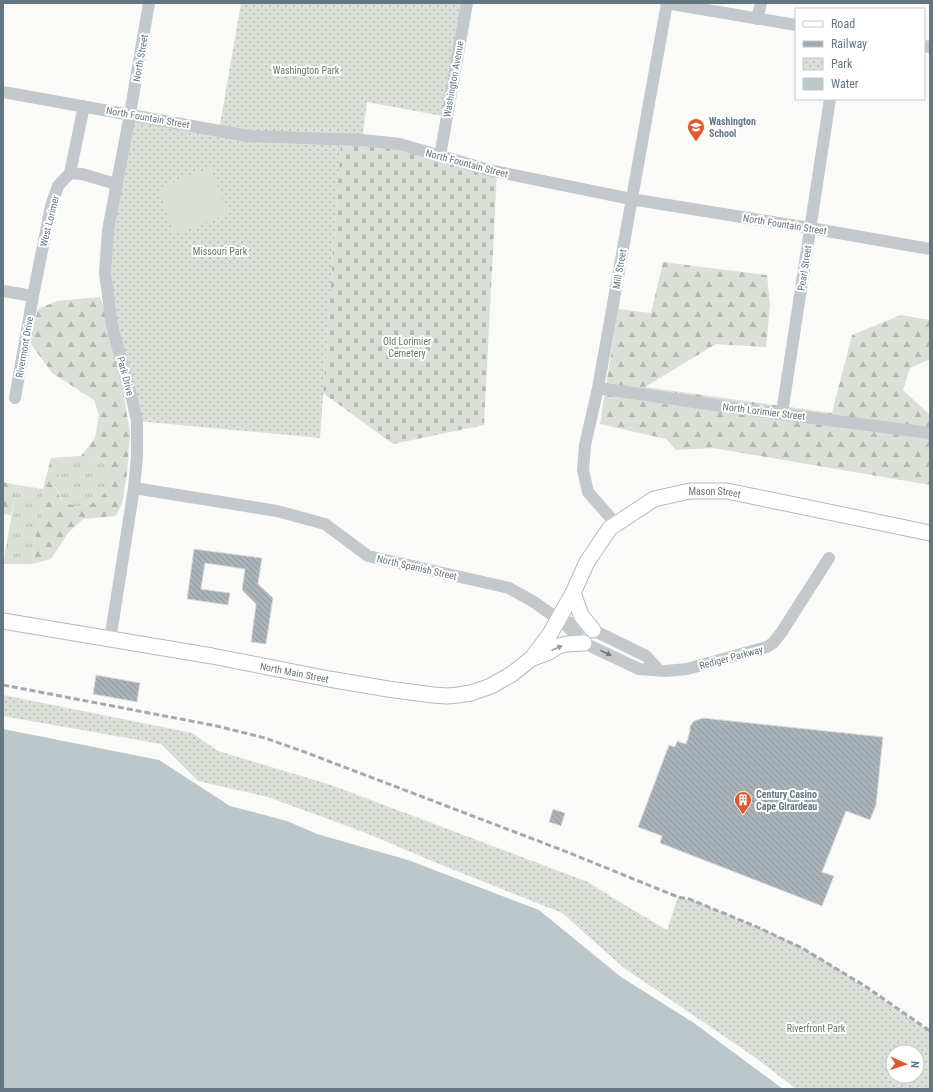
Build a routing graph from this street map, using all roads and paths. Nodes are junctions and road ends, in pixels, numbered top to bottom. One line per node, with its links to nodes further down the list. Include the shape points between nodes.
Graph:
1 (149, 3): 10 (street, North Street)
2 (467, 3): 11 (street, Washington Avenue)
3 (667, 3): 5 (street); 14 (street, Mill Street)
4 (761, 3): 5 (street)
5 (757, 18): 6 (street)
6 (795, 25)
7 (3, 92): 9 (street, North Fountain Street)
8 (830, 100): 15 (street, Pearl Street)
9 (84, 106): 10 (street, North Fountain Street); 12 (street)
10 (130, 114): 11 (street, North Fountain Street, via 248,136 400,144); 13 (street, Park Drive)
11 (440, 156): 14 (street, North Fountain Street, via 489,170)
12 (70, 173): 13 (street); 18 (street, West Lorimer, via 58,186 50,206)
13 (116, 184): 23 (street, Park Drive, via 108,230 105,273 112,326 137,421)
14 (631, 199): 15 (street, North Fountain Street); 19 (street, Mill Street)
15 (810, 228): 16 (street, North Fountain Street); 21 (street, Pearl Street)
16 (930, 249)
17 (3, 291): 18 (street)
18 (33, 296): 20 (street, Rivermont Drive)
19 (598, 388): 21 (street, North Lorimier Street); 24 (street, Mill Street, via 585,445 583,470 588,492)
20 (15, 398)
21 (782, 413): 22 (street, North Lorimier Street)
22 (930, 433)
23 (134, 488): 28 (street, North Spanish Street, via 277,511 325,524 368,556 509,588); 31 (street, Park Drive)
24 (616, 524): 25 (main road, Mason Street, via 654,499 690,491 727,492); 27 (main road, Mason Street, via 610,528 587,562)
25 (930, 533)
26 (828, 558): 34 (street, Rediger Parkway, via 781,633 767,647 687,669)
27 (573, 594): 28 (main road, Mason Street); 30 (main road, via 581,615)
28 (562, 620): 30 (street); 32 (street, Rediger Parkway); 33 (main road, North Main Street)
29 (3, 621): 31 (main road, North Main Street)
30 (593, 630): 34 (street, via 646,656)
31 (110, 640): 33 (main road, North Main Street, via 388,689 447,696 466,694 491,686)
32 (584, 643): 33 (main road, one-way to 32, via 558,646); 34 (street, Rediger Parkway, one-way to 34, via 639,669)
33 (532, 658)
34 (659, 670)

